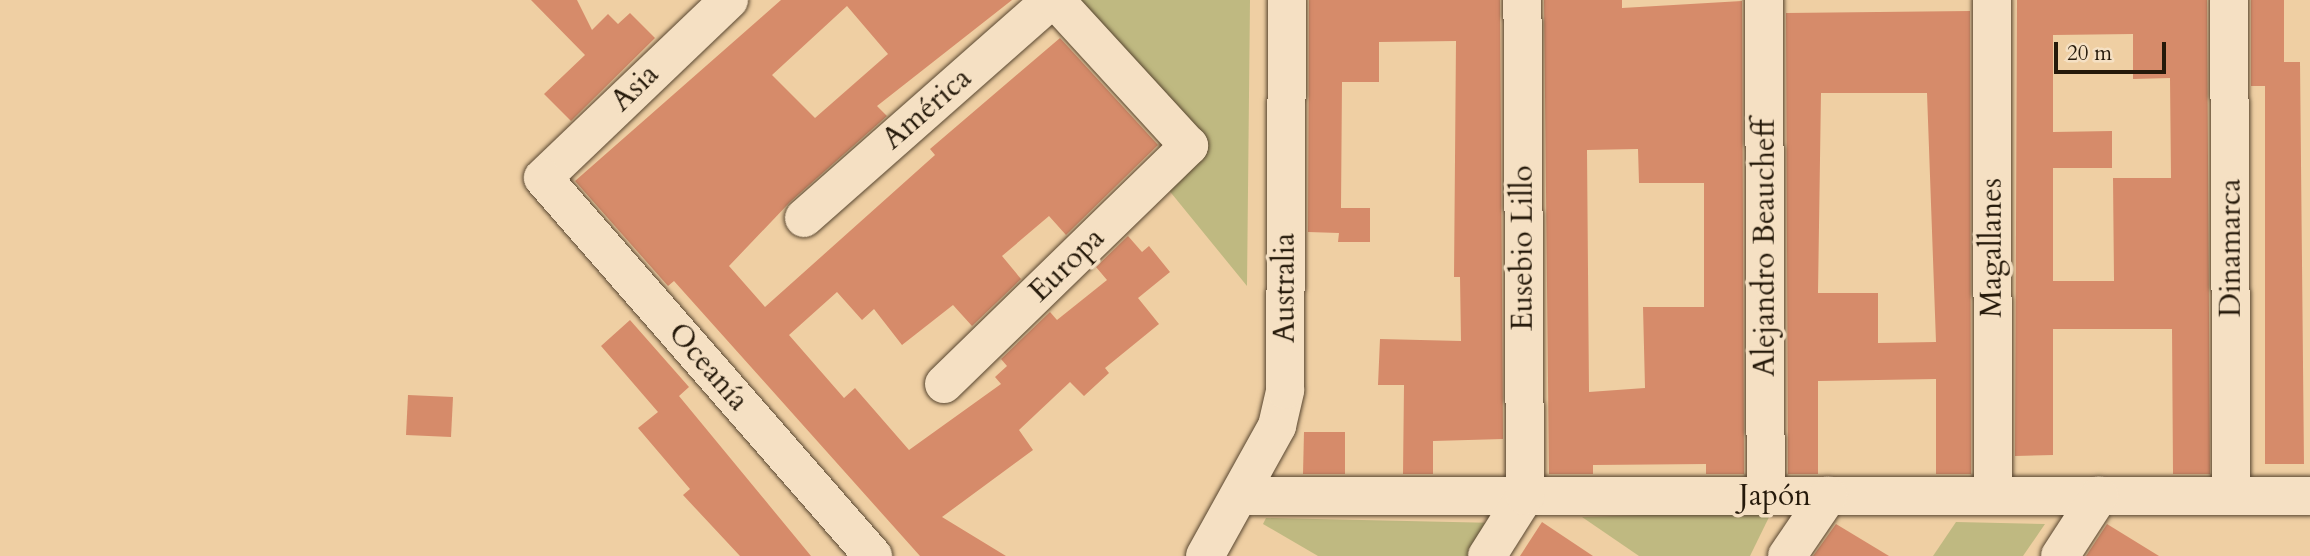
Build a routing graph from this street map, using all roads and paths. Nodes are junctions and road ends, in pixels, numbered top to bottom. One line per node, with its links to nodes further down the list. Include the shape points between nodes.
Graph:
1 (729, 0): 8 (street, Asia)
2 (1053, 0): 9 (street, América); 10 (street, Europa, via 1189,146)
3 (1287, 0): 11 (street, Australia, via 1285,390 1278,426)
4 (1522, 0): 12 (street, Eusebio Lillo)
5 (1764, 0): 13 (street, Alejandro Beaucheff)
6 (1992, 0): 15 (street, Magallanes)
7 (2229, 0): 17 (street, Dinamarca)
8 (543, 178): 19 (street, Oceanía)
9 (804, 218)
10 (944, 384)
11 (1240, 496): 12 (street, Japón); 20 (street, Australia)
12 (1525, 496): 13 (street, Japón); 21 (street)
13 (1766, 496): 14 (street, Japón)
14 (1828, 496): 15 (street, Japón); 22 (street)
15 (1993, 496): 16 (street, Japón)
16 (2099, 496): 17 (street, Japón); 23 (street)
17 (2232, 496): 18 (street, Japón)
18 (2310, 496)
19 (873, 556)
20 (1205, 556)
21 (1487, 556)
22 (1787, 556)
23 (2060, 556)

